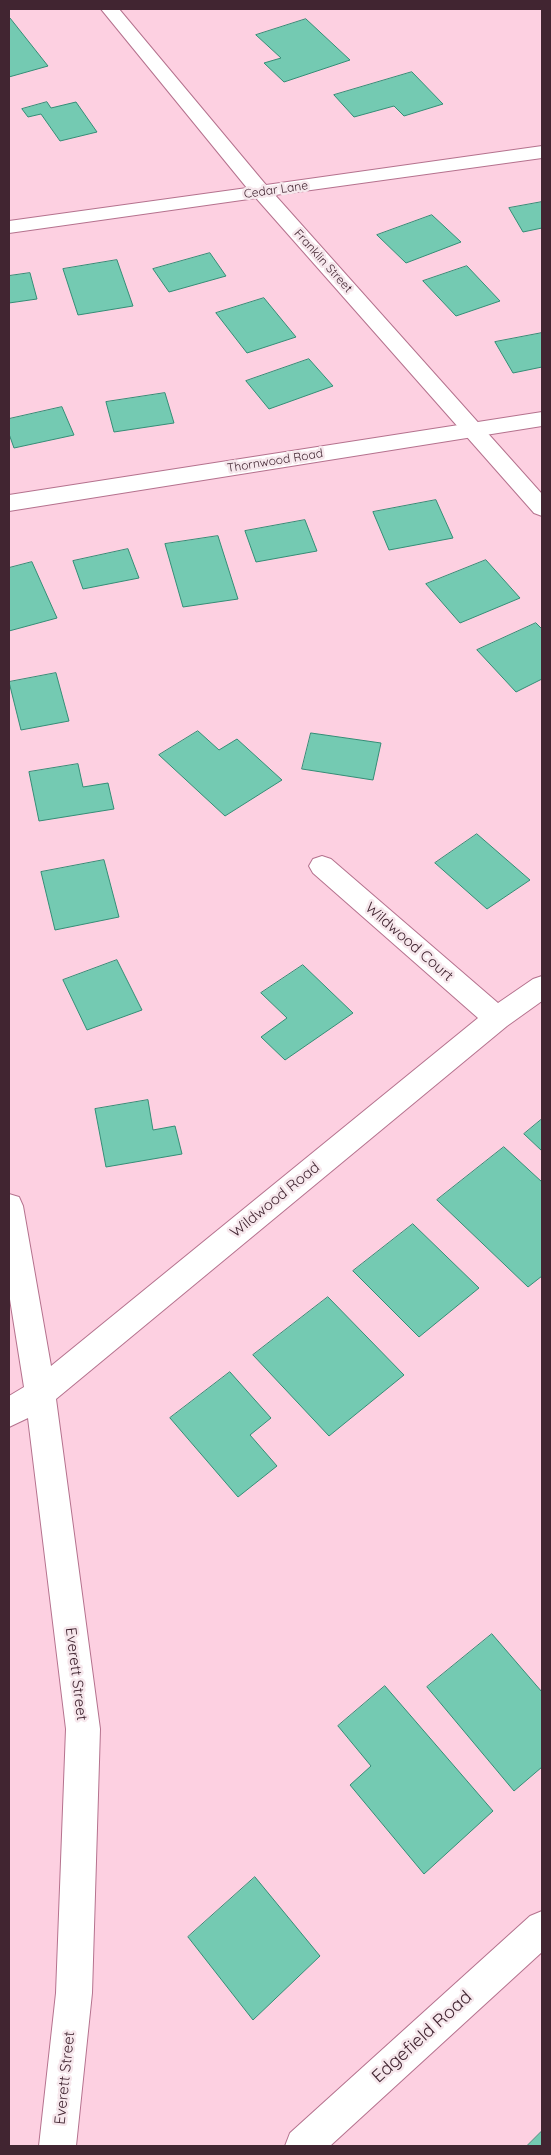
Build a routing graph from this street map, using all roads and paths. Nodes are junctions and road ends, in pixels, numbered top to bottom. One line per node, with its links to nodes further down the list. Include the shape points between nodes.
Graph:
1 (110, 9): 3 (street, Franklin Street)
2 (542, 152): 3 (street, Cedar Lane)
3 (261, 192): 4 (street, Cedar Lane); 6 (street, Franklin Street)
4 (9, 228)
5 (542, 419): 6 (street, Thornwood Road)
6 (472, 429): 7 (street, Thornwood Road); 8 (street, Franklin Street)
7 (9, 503)
8 (542, 508)
9 (322, 866): 11 (street, Wildwood Court)
10 (542, 987): 11 (street, Wildwood Road)
11 (496, 1018): 13 (street, Wildwood Road)
12 (9, 1206): 13 (street, Everett Street)
13 (40, 1393): 14 (street, Wildwood Road); 16 (street, Everett Street, via 83,1728 74,1993)
14 (9, 1413)
15 (542, 1928): 17 (street, Edgefield Road)
16 (57, 2146)
17 (303, 2146)

